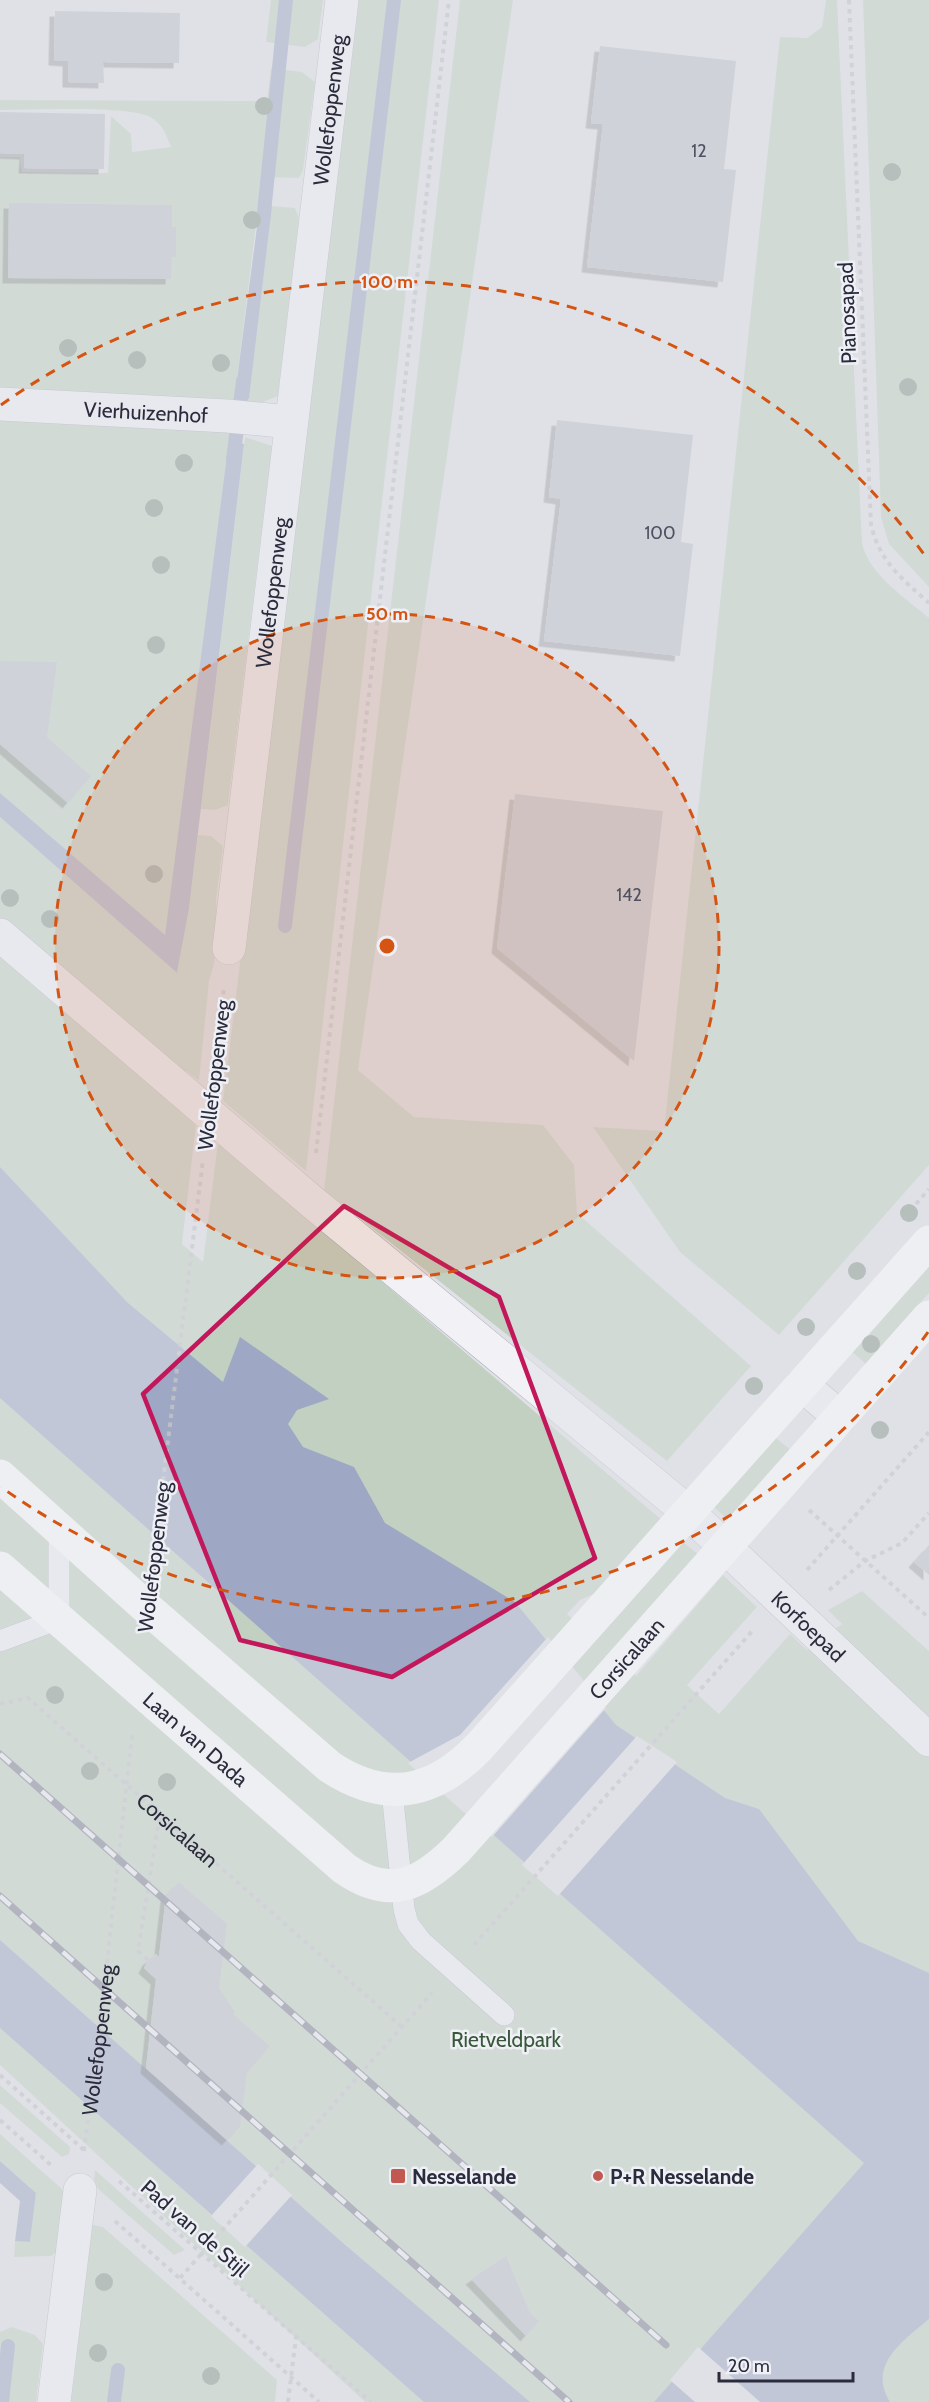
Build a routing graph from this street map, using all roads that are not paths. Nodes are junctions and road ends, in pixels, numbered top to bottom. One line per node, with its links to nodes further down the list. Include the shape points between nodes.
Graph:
1 (342, 0): 3 (street, Wollefoppenweg)
2 (0, 404): 3 (street, Vierhuizenhof)
3 (275, 421): 5 (street, Wollefoppenweg)
4 (0, 935): 11 (street, Korfoepad, via 311,1201)
5 (229, 948)
6 (929, 1242): 8 (street)
7 (929, 1317): 9 (street, Corsicalaan)
8 (802, 1384): 9 (street); 11 (street)
9 (840, 1417): 13 (street, Corsicalaan)
10 (0, 1476): 12 (street)
11 (688, 1512): 13 (street, Korfoepad); 18 (street, via 466,1761 430,1783)
12 (59, 1528): 15 (lane); 18 (street, via 330,1767 362,1784)
13 (724, 1547): 17 (street, Korfoepad); 19 (street, Corsicalaan, via 478,1826 428,1875)
14 (0, 1568): 15 (street, Laan van Dada)
15 (59, 1619): 16 (lane); 19 (street, Laan van Dada, via 345,1869 373,1885)
16 (0, 1641)
17 (929, 1740)
18 (392, 1791): 19 (lane)
19 (401, 1885): 20 (lane, via 411,1930)
20 (504, 2015)
21 (80, 2190): 22 (street)
22 (54, 2402)

